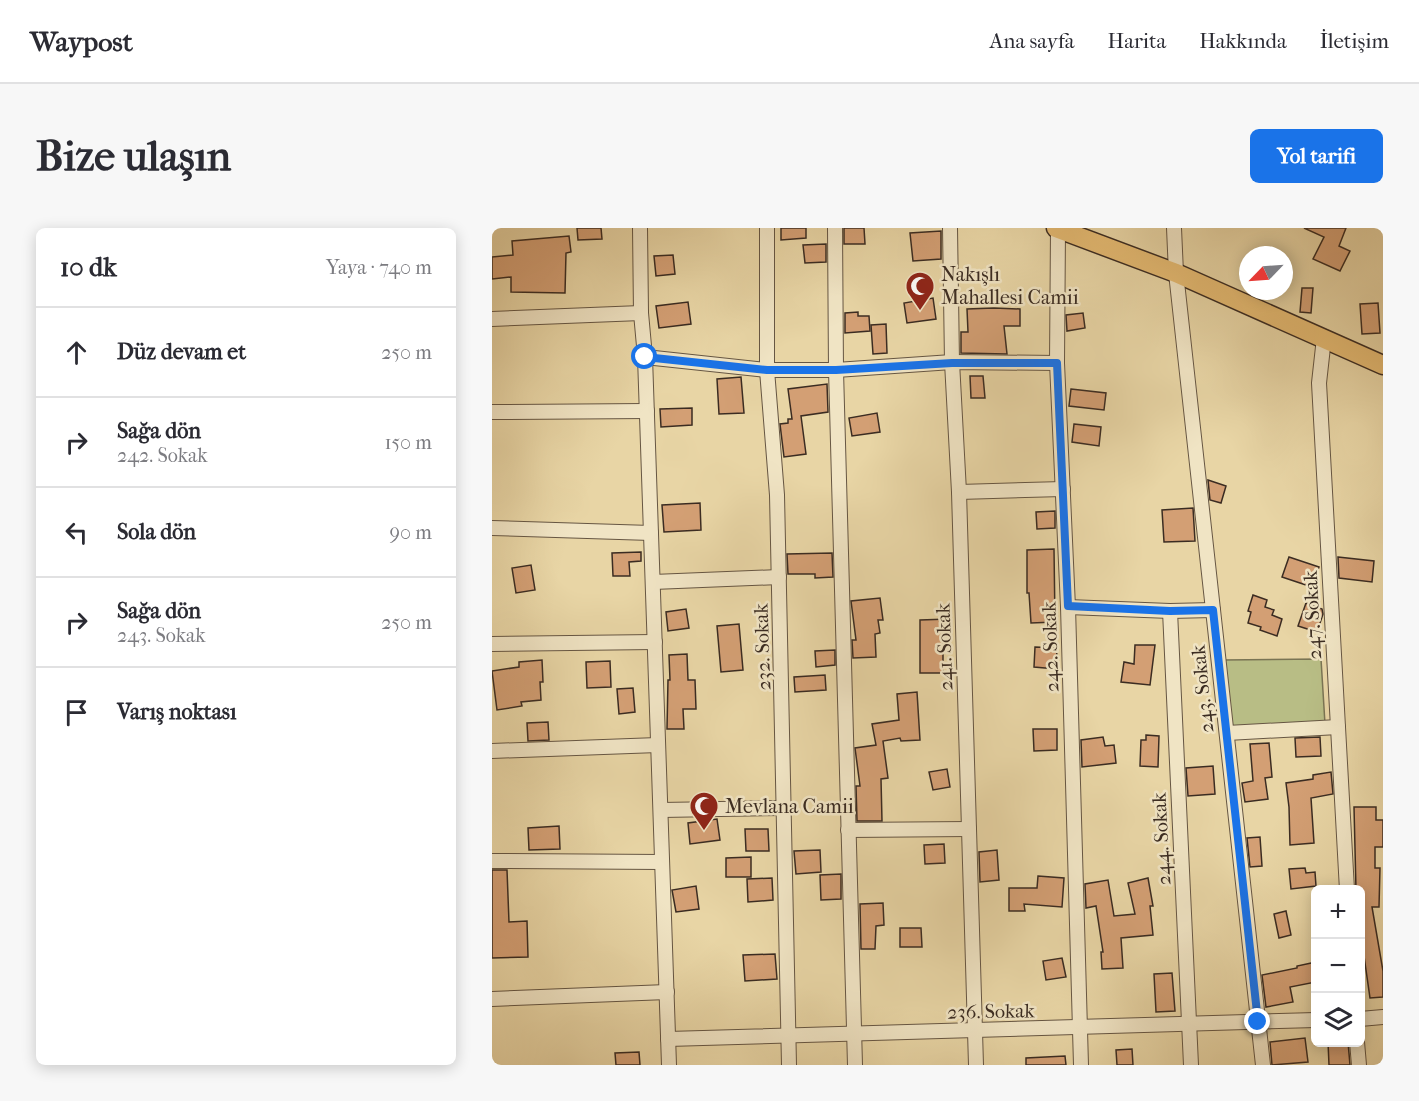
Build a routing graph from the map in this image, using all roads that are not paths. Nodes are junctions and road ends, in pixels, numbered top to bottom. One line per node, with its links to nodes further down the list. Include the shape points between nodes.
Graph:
1 (640, 228): 8 (street)
2 (767, 228): 15 (street, 232. Sokak)
3 (835, 228): 16 (street)
4 (950, 228): 12 (street, 241. Sokak)
5 (1057, 228): 7 (main road); 13 (street, 242. Sokak)
6 (1174, 228): 7 (street, 243. Sokak)
7 (1176, 273): 10 (main road); 26 (street, 243. Sokak)
8 (641, 313): 9 (street); 11 (street)
9 (492, 319)
10 (1324, 338): 14 (main road); 30 (street, 247. Sokak, via 1319,383)
11 (645, 357): 15 (street); 17 (street)
12 (952, 363): 13 (street); 16 (street); 20 (street, 241. Sokak)
13 (1057, 363): 19 (street, 242. Sokak)
14 (1383, 365)
15 (767, 370): 16 (street); 23 (street, 232. Sokak)
16 (836, 370): 37 (street)
17 (647, 411): 18 (street); 22 (street)
18 (492, 412)
19 (1063, 489): 20 (street); 25 (street, 242. Sokak)
20 (958, 492): 36 (street, 241. Sokak)
21 (492, 528): 22 (street)
22 (651, 533): 24 (street)
23 (779, 577): 24 (street); 34 (street, 232. Sokak)
24 (653, 582): 28 (street)
25 (1068, 606): 27 (street); 48 (street, 242. Sokak)
26 (1213, 610): 27 (street); 31 (street, 243. Sokak)
27 (1170, 611): 47 (street, 244. Sokak)
28 (655, 642): 29 (street); 32 (street)
29 (492, 644)
30 (1338, 727): 31 (street); 40 (street, 247. Sokak)
31 (1227, 733): 46 (street, 243. Sokak)
32 (658, 745): 33 (street); 35 (street)
33 (492, 751)
34 (784, 808): 35 (street); 51 (street, 232. Sokak)
35 (661, 810): 39 (street)
36 (969, 829): 37 (street); 49 (street, 241. Sokak)
37 (848, 830): 50 (street)
38 (492, 861): 39 (street)
39 (662, 862): 41 (street)
40 (1347, 885)
41 (667, 992): 42 (street); 52 (street)
42 (492, 999)
43 (1383, 1017): 44 (street)
44 (1365, 1018)
45 (1311, 1020): 46 (street, 236. Sokak)
46 (1258, 1022): 47 (street, 236. Sokak); 60 (street, 243. Sokak)
47 (1188, 1024): 48 (street, 236. Sokak); 59 (street, 244. Sokak)
48 (1080, 1028): 49 (street, 236. Sokak); 58 (street, 242. Sokak)
49 (975, 1030): 50 (street, 236. Sokak); 57 (street, 241. Sokak)
50 (854, 1034): 51 (street, 236. Sokak); 56 (street)
51 (789, 1035): 52 (street, 236. Sokak); 55 (street, 232. Sokak)
52 (668, 1039): 54 (street)
53 (1357, 1047): 61 (street)
54 (669, 1065)
55 (789, 1065)
56 (855, 1065)
57 (976, 1065)
58 (1081, 1065)
59 (1191, 1065)
60 (1263, 1065)
61 (1359, 1065)

